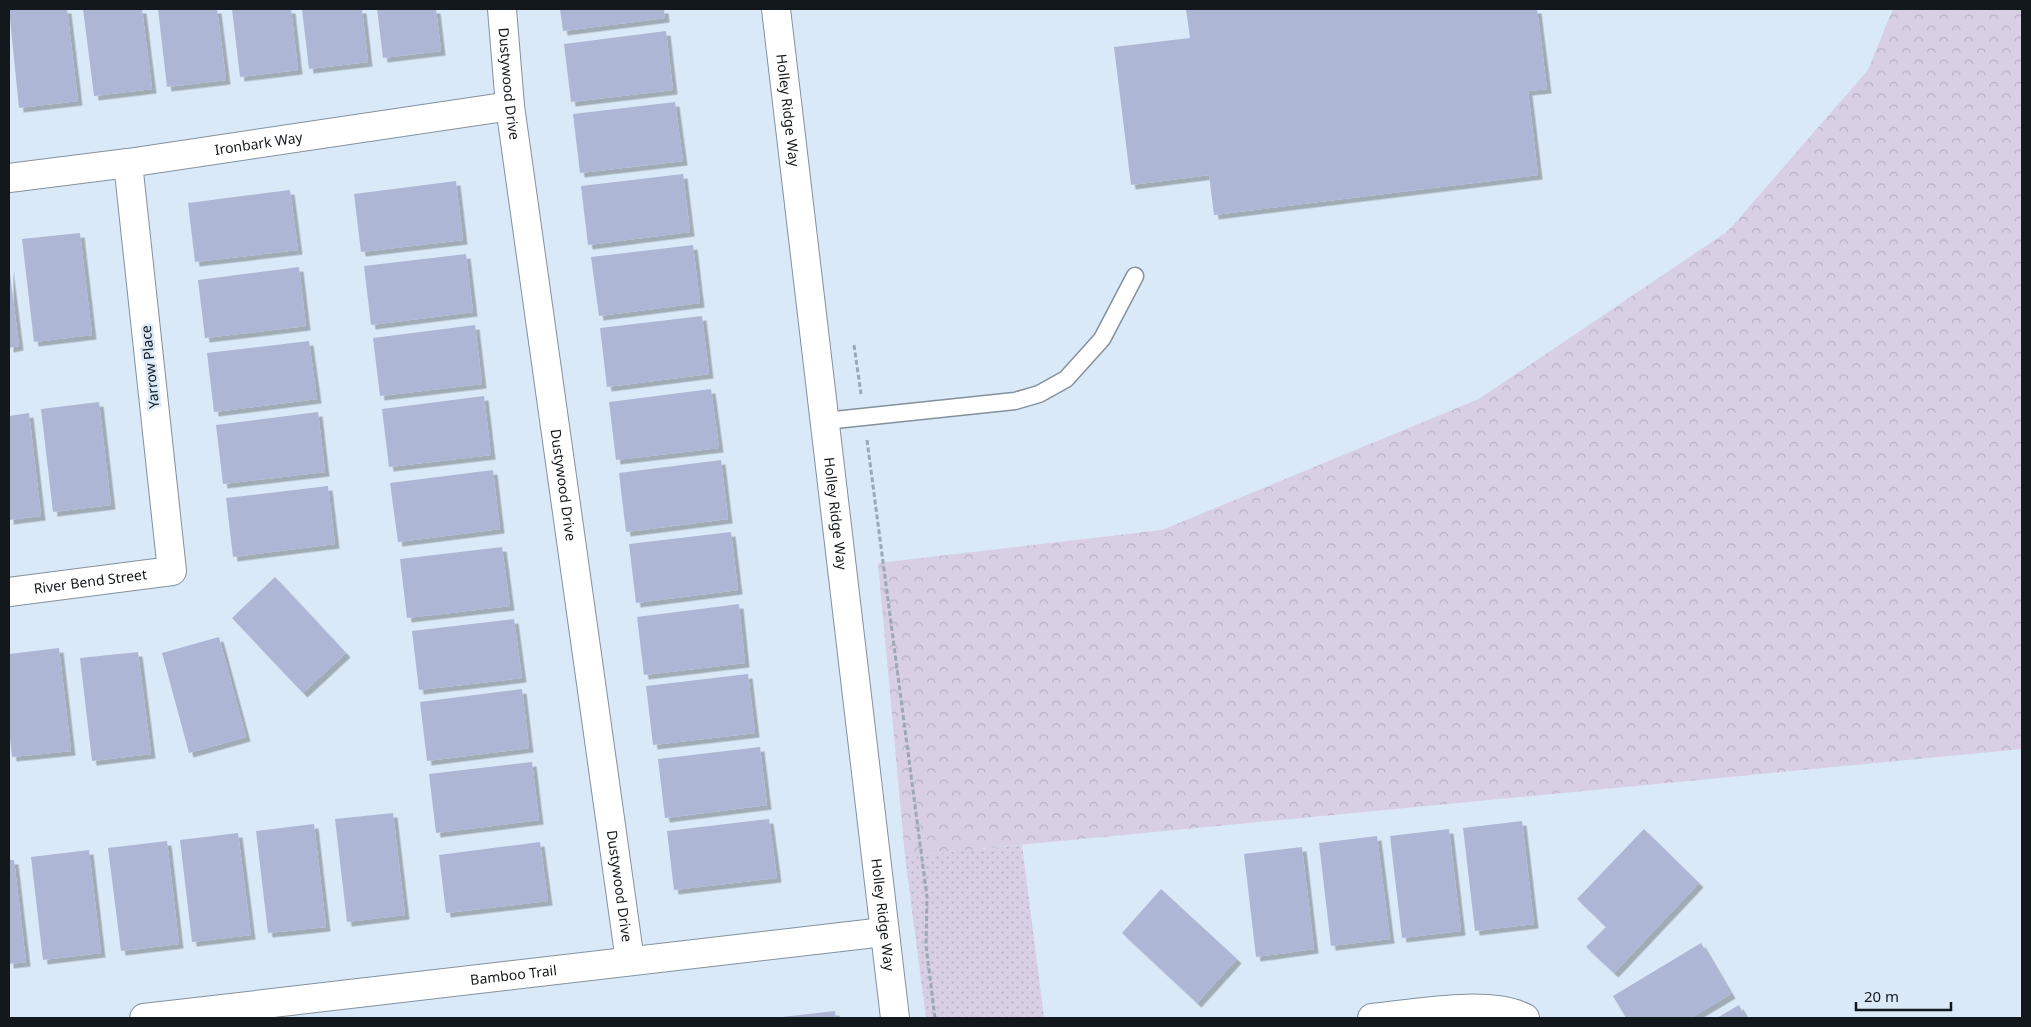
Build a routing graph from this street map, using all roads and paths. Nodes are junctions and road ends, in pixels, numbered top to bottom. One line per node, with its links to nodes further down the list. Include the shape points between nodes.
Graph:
1 (502, 9): 3 (street, Dustywood Drive)
2 (776, 9): 9 (street, Holley Ridge Way)
3 (510, 106): 4 (street, Ironbark Way); 13 (street, Dustywood Drive)
4 (128, 163): 5 (street, Ironbark Way); 10 (street, Yarrow Place)
5 (9, 178)
6 (1135, 276): 8 (lane, via 1102,339 1066,379 1038,394 1016,401)
7 (854, 345): 8 (path)
8 (864, 416): 9 (lane); 16 (path, via 927,897 926,946)
9 (825, 421): 12 (street, Holley Ridge Way)
10 (172, 571): 11 (street, River Bend Street)
11 (9, 592)
12 (884, 932): 13 (street, Bamboo Trail); 15 (street, Holley Ridge Way)
13 (630, 961): 14 (street, Bamboo Trail)
14 (144, 1018)
15 (895, 1018)
16 (935, 1018)
17 (1372, 1018): 18 (street, via 1483,1008 1513,1012)
18 (1525, 1018)

